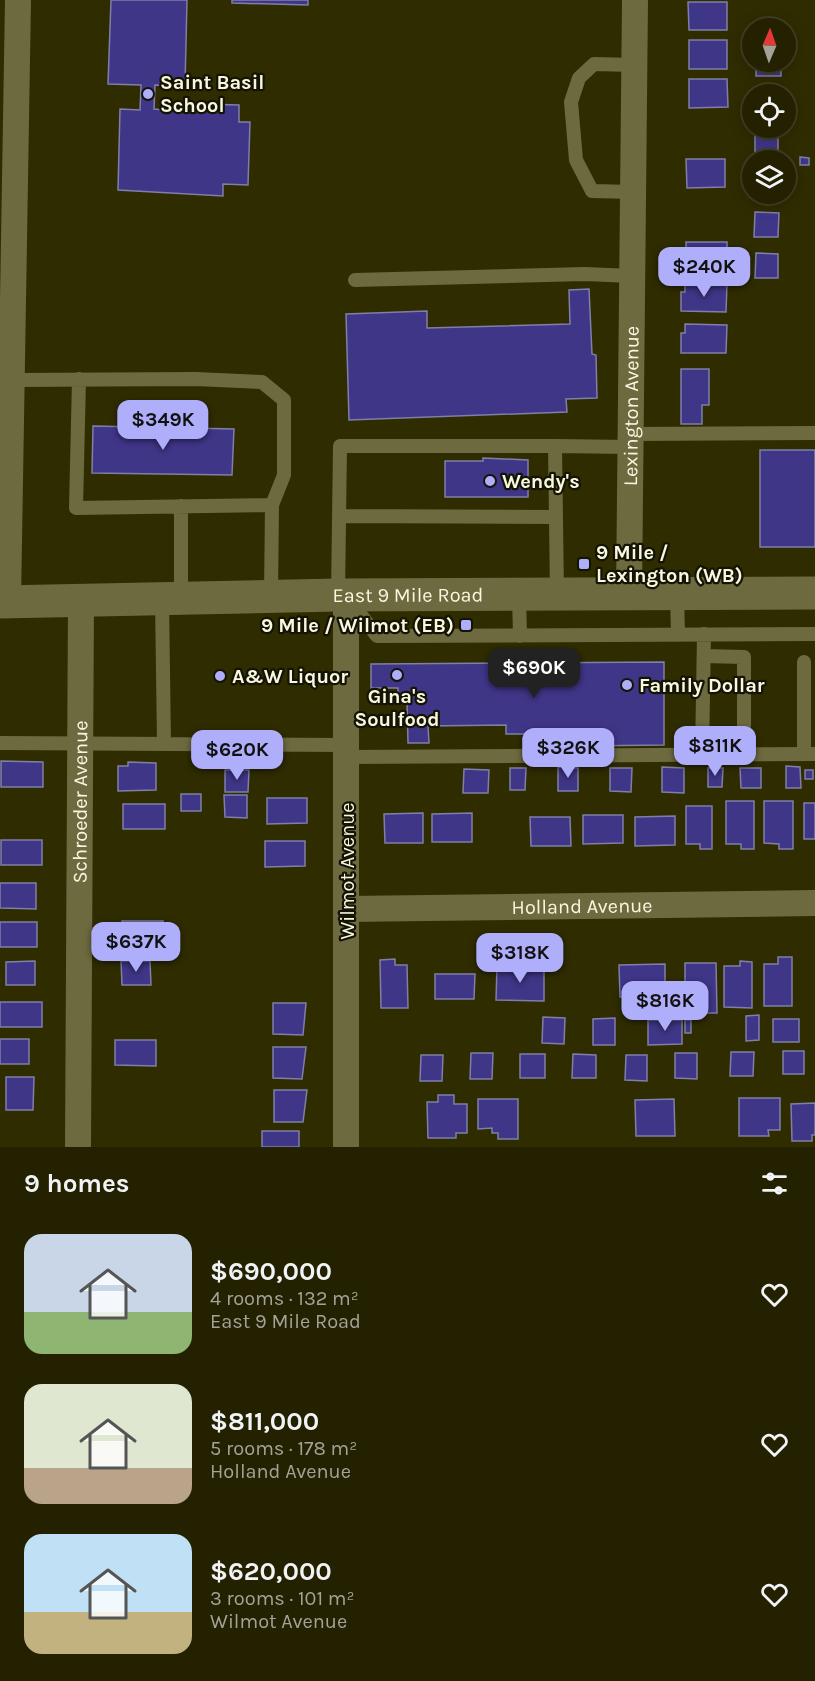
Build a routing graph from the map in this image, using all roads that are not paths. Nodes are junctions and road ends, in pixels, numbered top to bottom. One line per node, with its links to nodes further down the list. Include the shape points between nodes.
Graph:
1 (18, 0): 8 (street)
2 (635, 0): 3 (street, Lexington Avenue)
3 (633, 65): 4 (street, Lexington Avenue); 4 (lane, via 594,64 579,78 571,102 576,160 592,191)
4 (633, 192): 5 (street, Lexington Avenue)
5 (632, 276): 6 (lane); 10 (street, Lexington Avenue)
6 (355, 280)
7 (79, 379): 8 (lane); 12 (lane, via 262,382 284,400 284,475); 13 (lane, via 76,508)
8 (8, 395): 25 (street)
9 (815, 433): 10 (lane)
10 (630, 440): 11 (lane); 18 (street, Lexington Avenue)
11 (555, 446): 14 (lane, via 340,446); 15 (lane)
12 (272, 505): 13 (lane); 20 (lane)
13 (181, 506): 23 (lane)
14 (339, 516): 15 (lane); 17 (lane)
15 (556, 517): 22 (lane)
16 (815, 593): 19 (main road, East 9 Mile Road)
17 (342, 595): 20 (main road, East 9 Mile Road); 21 (main road, East 9 Mile Road); 29 (lane, via 377,636); 36 (street, Wilmot Avenue)
18 (629, 595): 19 (main road, East 9 Mile Road); 22 (main road, East 9 Mile Road)
19 (677, 595): 26 (lane)
20 (271, 596): 23 (main road, East 9 Mile Road)
21 (519, 596): 22 (main road, East 9 Mile Road); 29 (lane)
22 (557, 596)
23 (171, 599): 24 (main road, East 9 Mile Road); 35 (lane)
24 (81, 600): 25 (main road, East 9 Mile Road); 34 (street, Schroeder Avenue)
25 (4, 602)
26 (678, 634): 27 (lane); 29 (lane)
27 (704, 634): 28 (lane); 30 (lane)
28 (815, 634)
29 (520, 636)
30 (704, 656): 32 (lane, via 744,657); 37 (lane)
31 (804, 662): 38 (lane)
32 (744, 726)
33 (0, 743): 34 (lane)
34 (81, 743): 35 (lane); 41 (street, Schroeder Avenue)
35 (164, 744): 36 (lane)
36 (347, 751): 37 (lane); 40 (street, Wilmot Avenue)
37 (702, 754): 38 (lane)
38 (809, 754)
39 (815, 903): 40 (street, Holland Avenue)
40 (346, 909): 42 (street, Wilmot Avenue)
41 (78, 1147)
42 (346, 1147)

